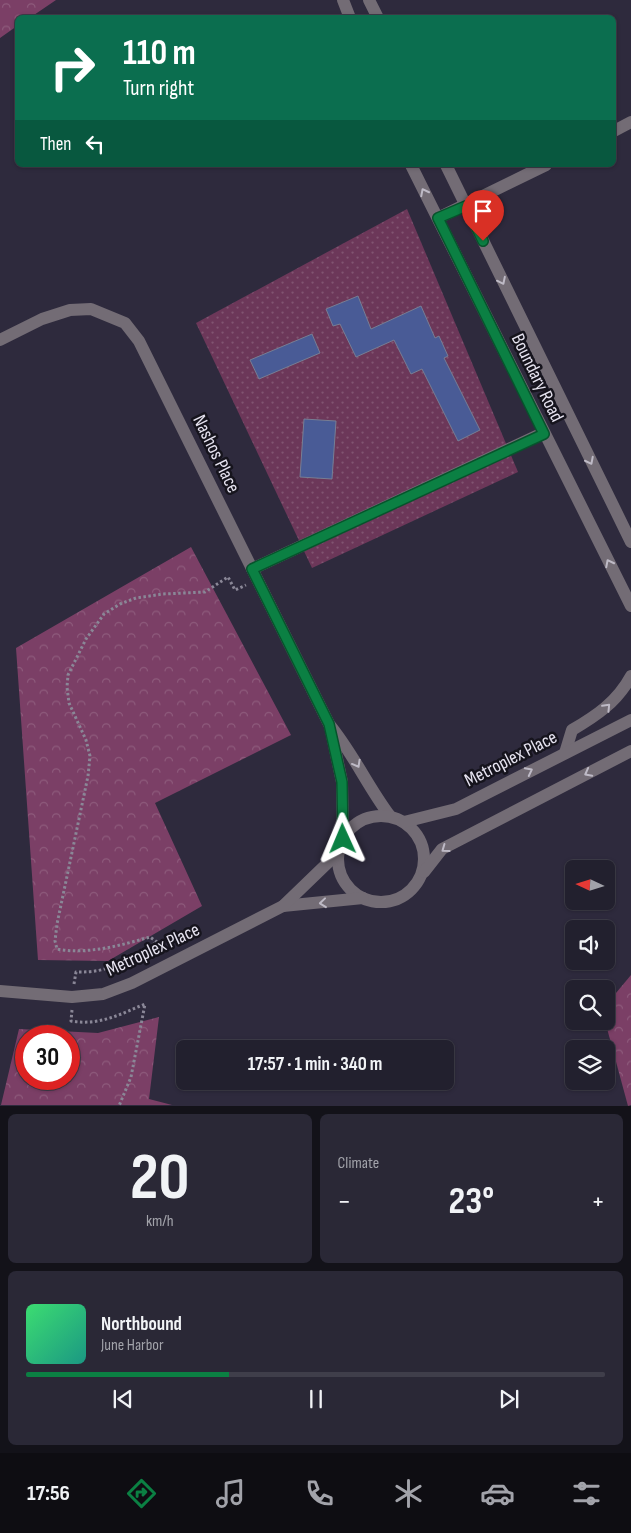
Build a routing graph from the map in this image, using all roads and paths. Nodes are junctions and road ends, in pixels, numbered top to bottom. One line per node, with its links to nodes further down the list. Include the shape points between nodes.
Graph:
1 (343, 0): 3 (street)
2 (370, 0): 4 (street)
3 (349, 15)
4 (377, 15)
5 (631, 122): 6 (street)
6 (616, 130)
7 (412, 167): 11 (street, Boundary Road, one-way to 7)
8 (447, 167): 10 (street, Boundary Road)
9 (542, 167): 10 (street)
10 (466, 206): 11 (street); 14 (street, Boundary Road, one-way to 14)
11 (438, 218): 13 (street, Boundary Road)
12 (0, 340): 15 (street, Nashos Place, via 42,319 70,310 91,309 125,323 139,342)
13 (544, 434): 15 (street); 16 (street, Boundary Road, one-way to 13)
14 (631, 542)
15 (255, 575): 19 (street, Nashos Place); 30 (path, via 235,590 228,577 205,592 163,594 120,604 104,614 86,639 68,675 69,703 90,756 57,924 57,949 94,949 150,937 157,942 117,967 76,972)
16 (631, 606)
17 (631, 676): 21 (street, one-way to 17, via 572,730 601,713 624,690)
18 (631, 720): 21 (street, Metroplex Place)
19 (329, 724): 22 (street, Nashos Place, one-way to 22, via 347,745); 24 (street, Nashos Place, via 342,782)
20 (631, 750): 26 (street, one-way to 26, via 442,849)
21 (565, 753): 23 (street, Metroplex Place, one-way to 21, via 456,809)
22 (390, 816): 23 (street); 24 (street, via 362,820)
23 (404, 822): 26 (street, via 422,845)
24 (343, 839): 25 (street)
25 (339, 852): 27 (street, via 343,879); 28 (street, Metroplex Place)
26 (422, 874): 27 (street, via 414,887 390,901 376,902)
27 (363, 898): 28 (street, Metroplex Place, one-way to 28)
28 (284, 906): 30 (street, Metroplex Place, via 132,983 103,994)
29 (0, 991): 30 (street, Metroplex Place)
30 (72, 997): 31 (path, via 71,1021 80,1023 111,1019 146,1004 131,1077)
31 (119, 1106)

